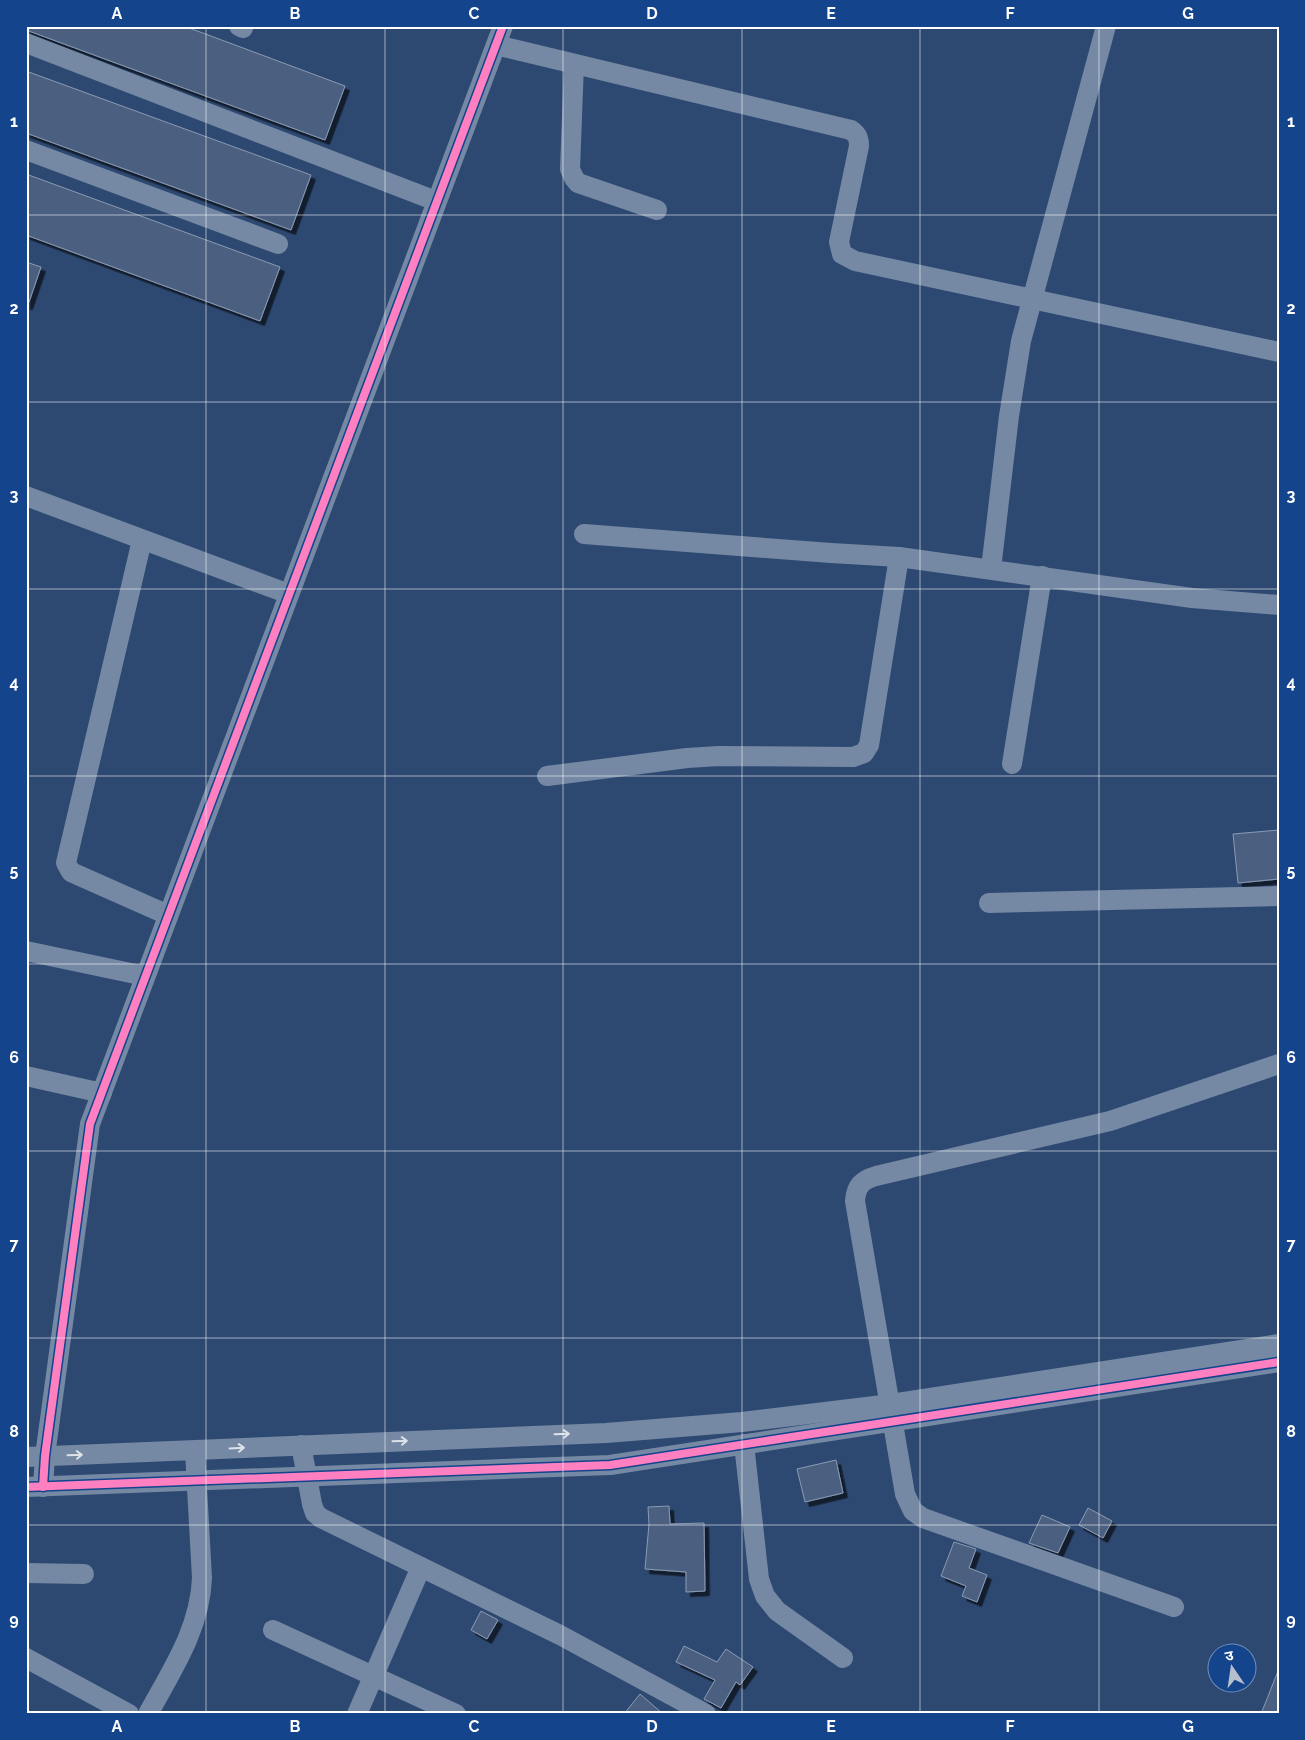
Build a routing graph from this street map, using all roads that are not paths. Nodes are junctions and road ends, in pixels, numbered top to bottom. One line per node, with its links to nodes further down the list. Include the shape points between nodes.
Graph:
1 (1106, 26): 9 (street)
2 (499, 35): 4 (street); 6 (street)
3 (26, 43): 6 (street)
4 (574, 64): 7 (street, via 570,169 574,178 578,183); 9 (street, via 852,130 859,139 859,146 839,242 842,254 855,261)
5 (26, 150): 8 (street)
6 (436, 201): 17 (street)
7 (657, 210)
8 (278, 244)
9 (1032, 299): 10 (street); 15 (street, via 1015,375)
10 (1279, 352)
11 (26, 496): 13 (street)
12 (584, 534): 14 (street)
13 (142, 540): 17 (street); 23 (street, via 66,863 71,872)
14 (900, 557): 15 (street); 20 (street, via 869,745 864,753 853,757 687,758)
15 (991, 570): 16 (street)
16 (1042, 576): 18 (street, via 1192,598); 19 (street)
17 (289, 594): 23 (street)
18 (1279, 605)
19 (1012, 764)
20 (547, 776)
21 (1279, 896): 22 (street)
22 (989, 903)
23 (168, 915): 25 (street)
24 (26, 951): 25 (street)
25 (145, 976): 28 (street)
26 (1279, 1064): 31 (street, via 1110,1121 876,1176 860,1184 855,1201)
27 (26, 1076): 28 (street)
28 (102, 1093): 35 (street, via 90,1124)
29 (1279, 1344): 31 (street)
30 (1279, 1362): 31 (street)
31 (892, 1412): 32 (street); 33 (street, one-way to 31, via 606,1432); 42 (street, via 906,1494 913,1511 923,1518)
32 (744, 1444): 36 (street, via 610,1465); 45 (street, via 759,1579 765,1596 777,1611)
33 (301, 1445): 34 (street, one-way to 33); 36 (street)
34 (195, 1450): 35 (street, one-way to 34); 37 (street)
35 (36, 1456): 38 (street)
36 (307, 1477): 37 (street); 39 (street, via 312,1504 321,1518)
37 (197, 1481): 38 (street); 48 (street, via 201,1596 183,1650)
38 (35, 1487)
39 (421, 1567): 46 (street); 51 (street, via 560,1635)
40 (26, 1573): 41 (street)
41 (84, 1574)
42 (1174, 1607)
43 (272, 1630): 46 (street)
44 (26, 1658): 47 (street)
45 (844, 1658)
46 (374, 1676): 49 (street); 50 (street)
47 (130, 1714)
48 (148, 1714)
49 (357, 1714)
50 (456, 1714)
51 (706, 1714)

